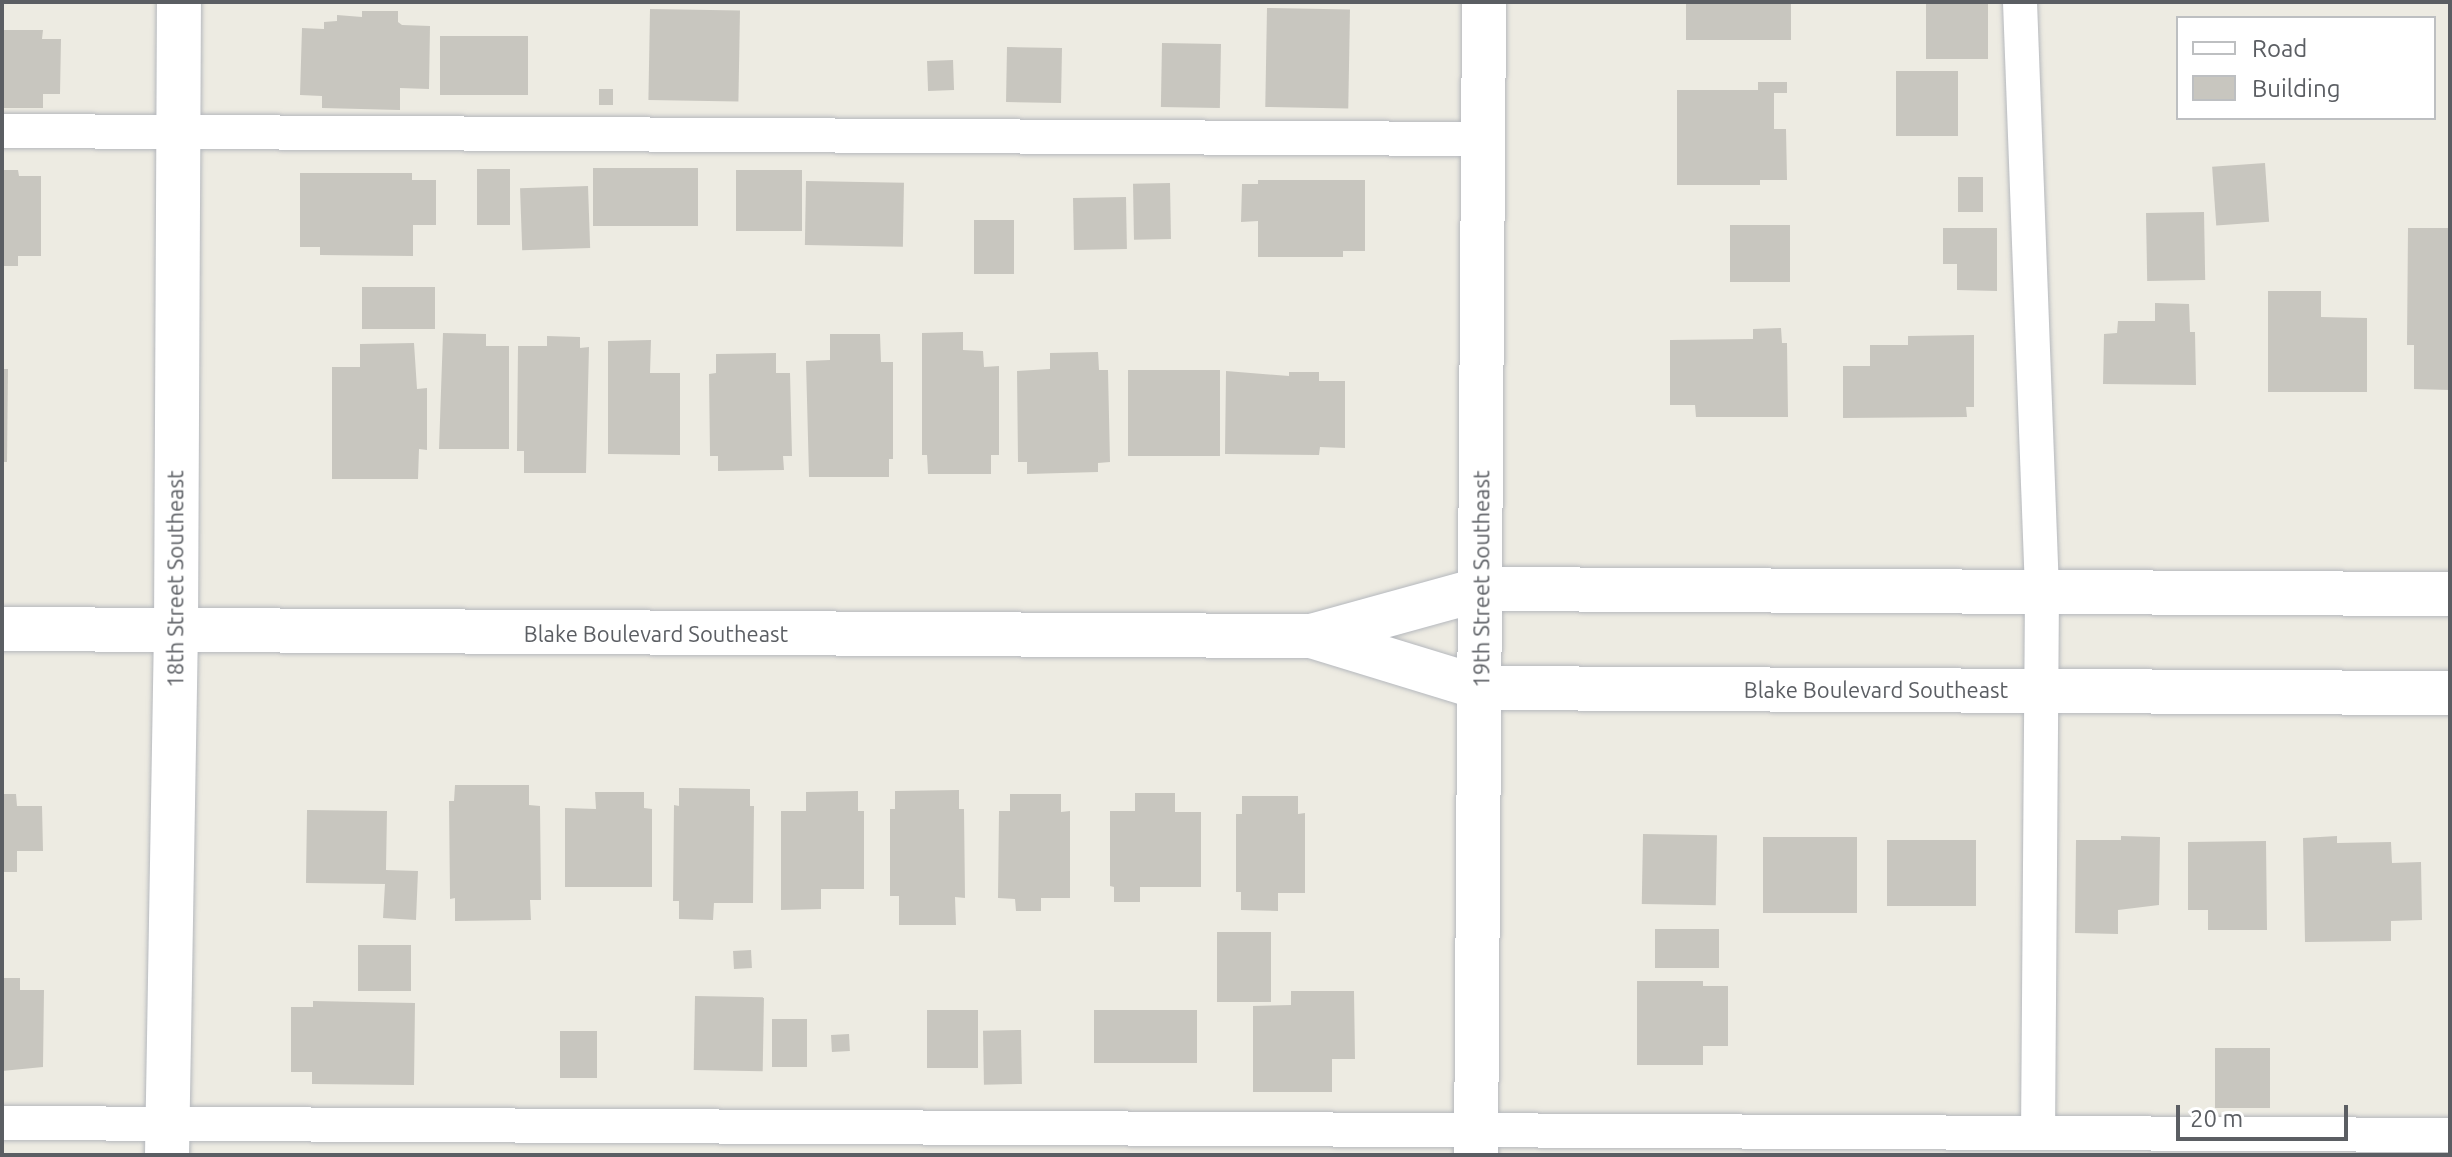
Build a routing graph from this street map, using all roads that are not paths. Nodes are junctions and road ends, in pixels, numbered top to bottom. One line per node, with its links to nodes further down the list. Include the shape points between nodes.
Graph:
1 (179, 2): 5 (street, 18th Street Southeast)
2 (1484, 2): 6 (street, 19th Street Southeast)
3 (2020, 2): 8 (lane)
4 (2, 131): 5 (lane)
5 (178, 133): 6 (lane); 11 (street, 18th Street Southeast)
6 (1484, 139): 7 (street, 19th Street Southeast)
7 (1482, 589): 8 (street, Blake Boulevard Southeast); 12 (street, Blake Boulevard Southeast); 13 (street, 19th Street Southeast)
8 (2042, 592): 9 (street, Blake Boulevard Southeast); 14 (lane)
9 (2450, 594)
10 (2, 629): 11 (street, Blake Boulevard Southeast)
11 (176, 631): 12 (street, Blake Boulevard Southeast); 19 (street, 18th Street Southeast)
12 (1311, 636): 13 (street, Blake Boulevard Southeast)
13 (1481, 688): 14 (street, Blake Boulevard Southeast); 20 (street, 19th Street Southeast)
14 (2041, 691): 15 (street, Blake Boulevard Southeast); 17 (lane)
15 (2450, 693)
16 (2, 1123): 19 (lane)
17 (2038, 1133): 18 (lane); 20 (lane)
18 (2450, 1135)
19 (167, 1140): 20 (lane)
20 (1476, 1143)

